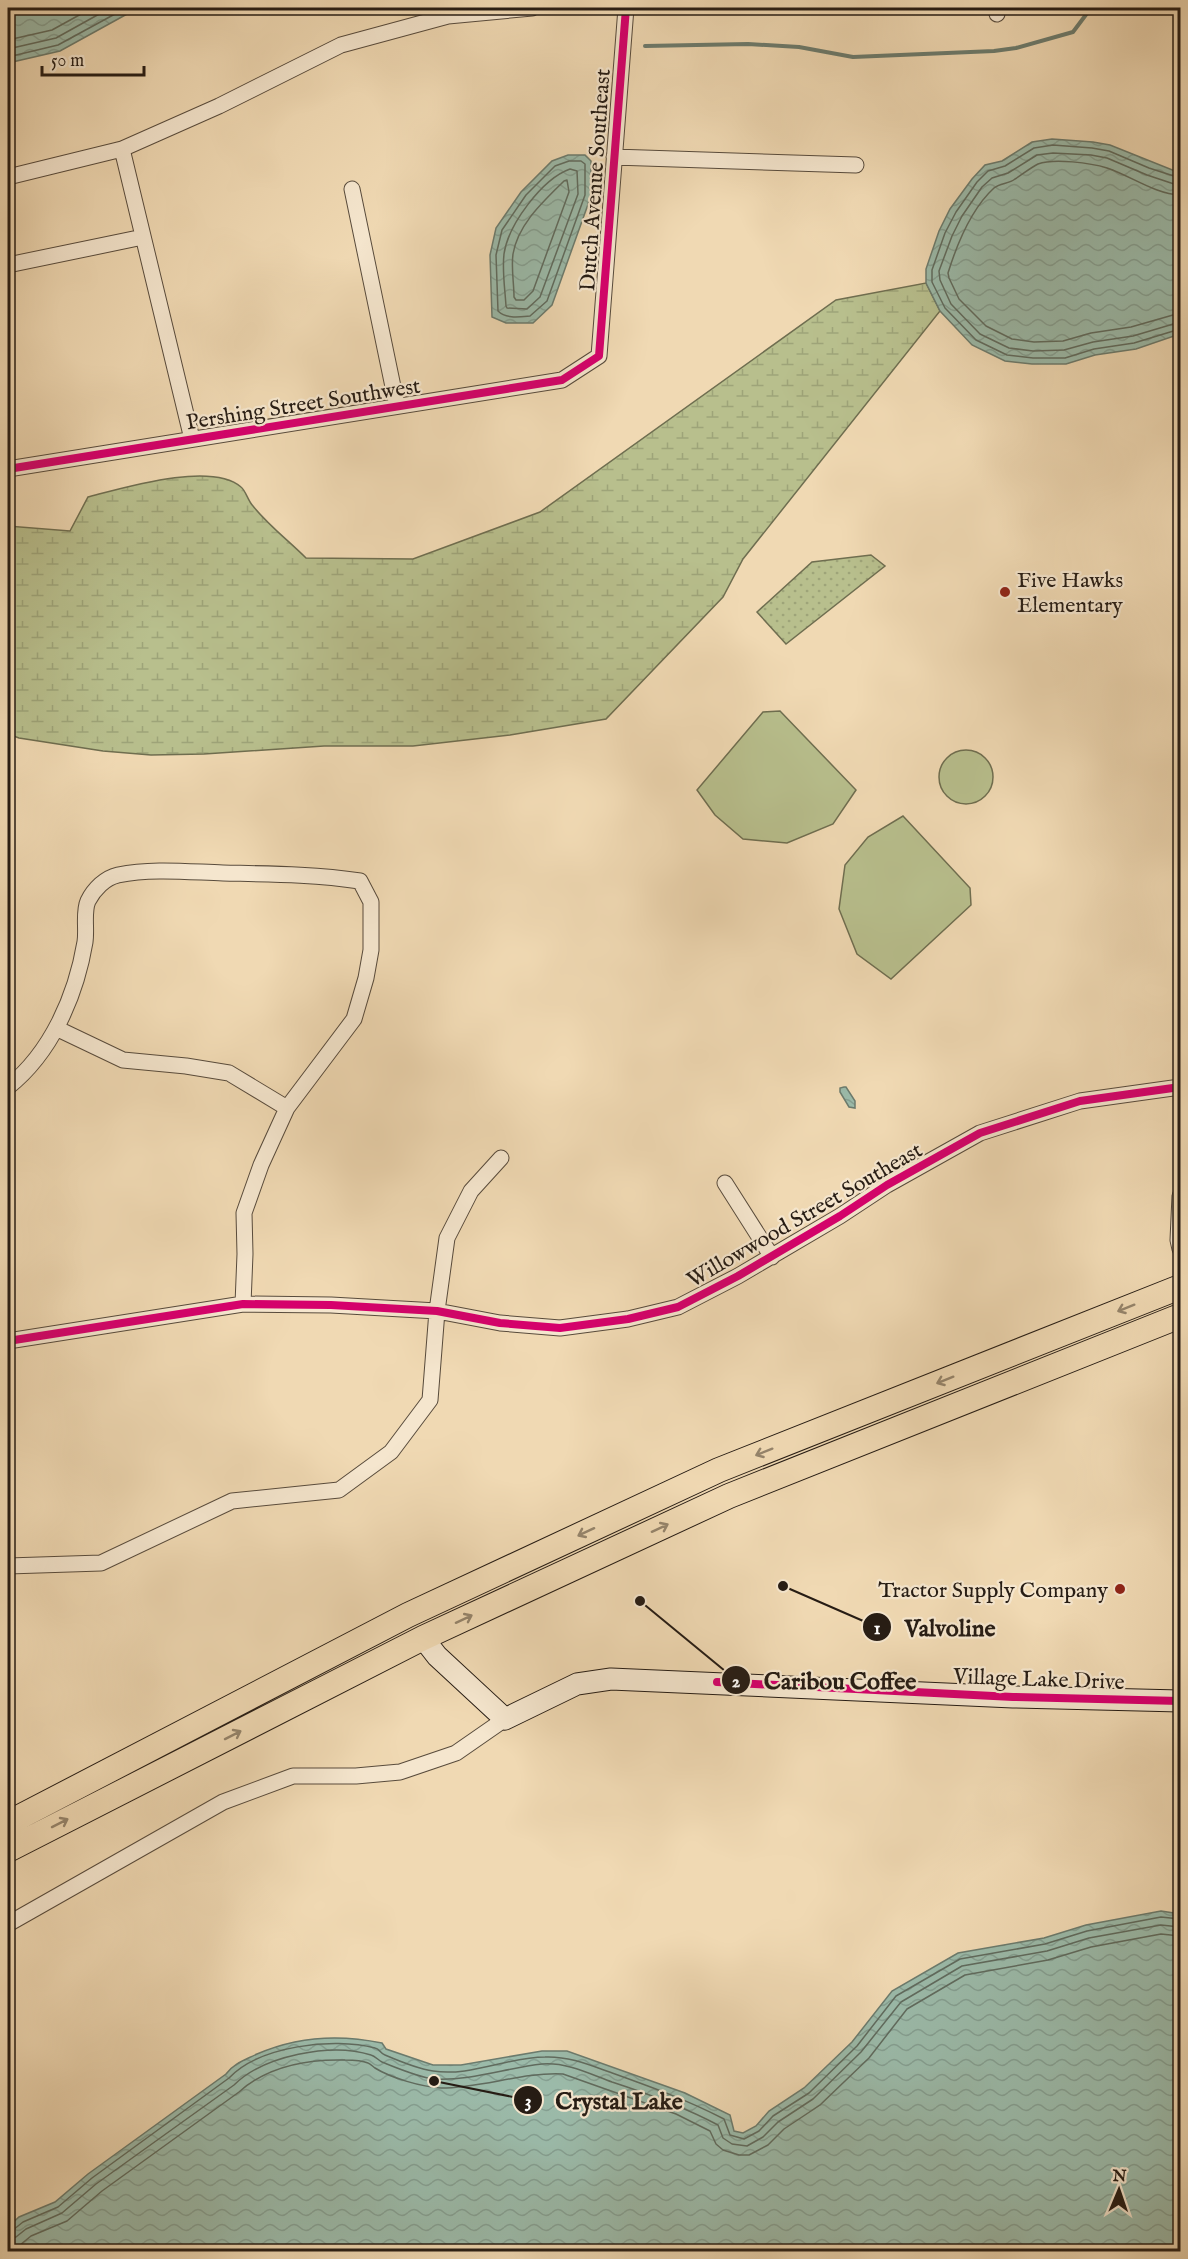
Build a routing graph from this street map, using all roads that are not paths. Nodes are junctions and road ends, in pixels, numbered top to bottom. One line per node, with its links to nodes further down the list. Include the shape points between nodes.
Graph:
1 (532, 8): 3 (street, via 448,16 341,45)
2 (626, 8): 4 (street, Dutch Avenue Southeast)
3 (122, 149): 6 (street); 8 (street)
4 (614, 157): 5 (street); 10 (street, Dutch Avenue Southeast)
5 (856, 165)
6 (8, 177)
7 (352, 189): 11 (street)
8 (144, 237): 9 (street); 12 (street)
9 (8, 265)
10 (599, 356): 11 (street, Pershing Street Southwest, via 562,380)
11 (397, 405): 12 (street, Pershing Street Southwest)
12 (192, 439): 13 (street, Pershing Street Southwest)
13 (8, 469)
14 (57, 1029): 16 (street); 17 (street, via 123,1060 229,1073); 17 (street, via 80,969 87,902 102,882 117,876 160,871 328,876 360,881 370,902 371,950 354,1019)
15 (1180, 1087): 22 (street, Willowwood Street Southeast, via 1080,1101 980,1134 887,1185)
16 (8, 1088)
17 (287, 1108): 24 (street, via 244,1213)
18 (501, 1158): 25 (street, via 471,1191 447,1238)
19 (725, 1183): 22 (street)
20 (1180, 1196): 21 (street)
21 (1180, 1249)
22 (772, 1257): 25 (street, Willowwood Street Southeast, via 678,1307 628,1320 560,1328 500,1323)
23 (1180, 1287): 32 (main road, one-way to 32, via 719,1470 408,1615)
24 (243, 1304): 25 (street, Willowwood Street Southeast); 27 (street, Willowwood Street Southeast)
25 (437, 1311): 28 (street, via 430,1400 391,1452 339,1490 232,1501 101,1563)
26 (1180, 1316): 29 (main road, one-way to 26, via 729,1496)
27 (8, 1341)
28 (8, 1566)
29 (423, 1638): 31 (street); 33 (main road, one-way to 29)
30 (1180, 1701): 31 (street, Village Lake Drive, via 610,1679 576,1684)
31 (505, 1719): 34 (street, via 456,1753 400,1772 293,1776 223,1802)
32 (8, 1823)
33 (8, 1850)
34 (8, 1924)

